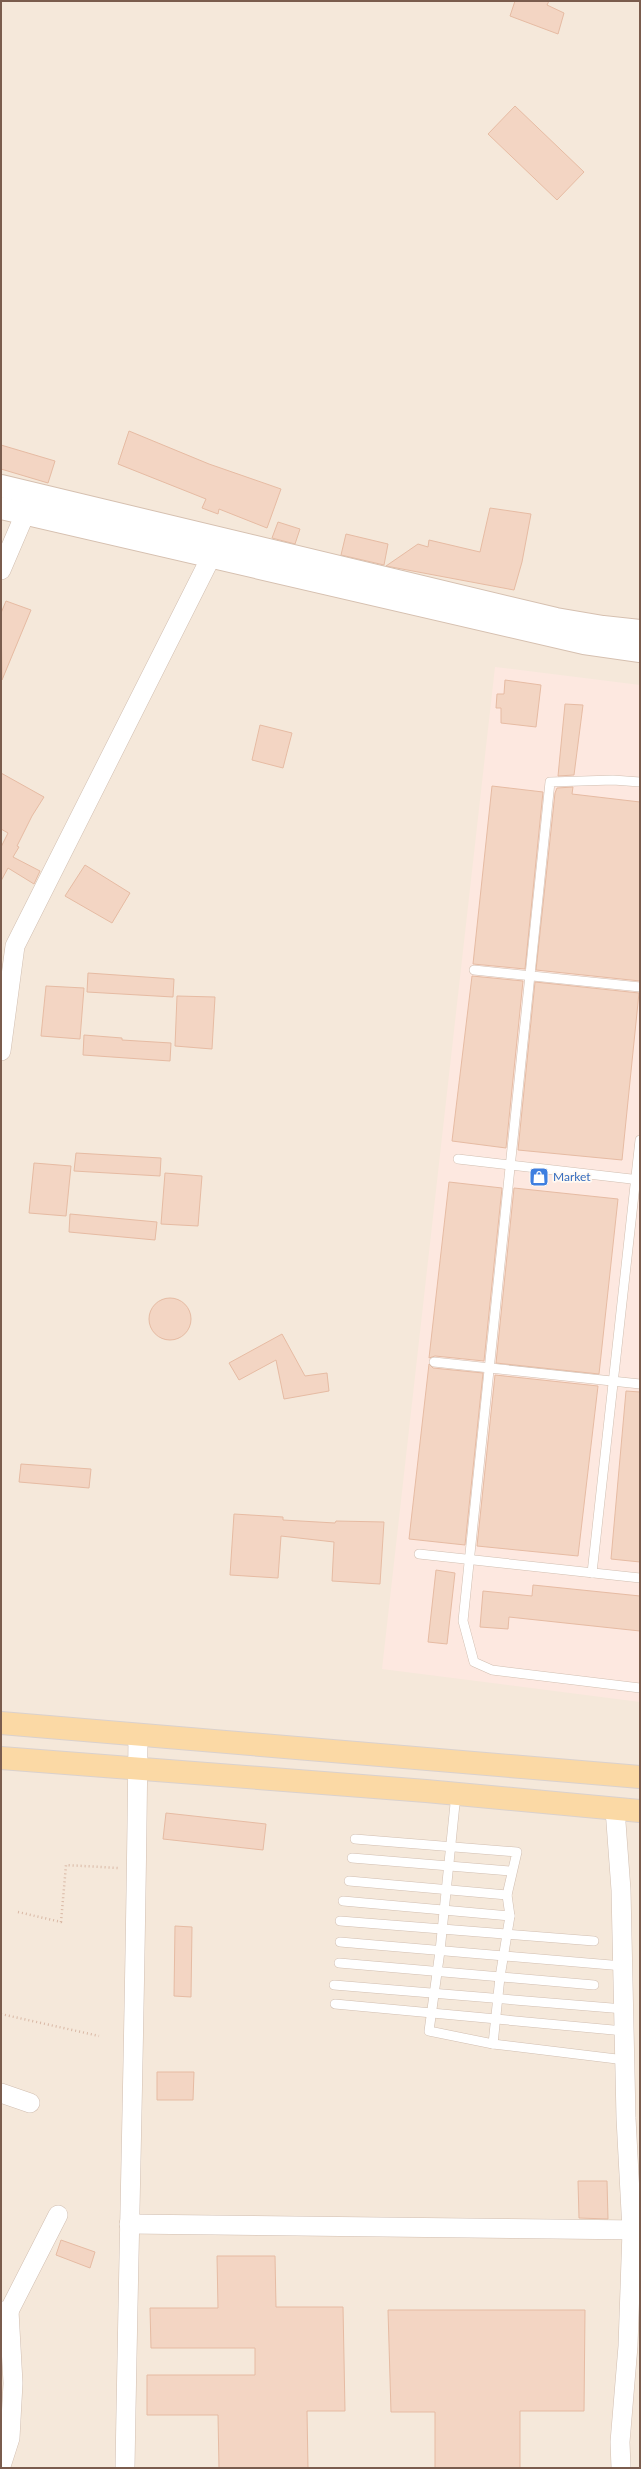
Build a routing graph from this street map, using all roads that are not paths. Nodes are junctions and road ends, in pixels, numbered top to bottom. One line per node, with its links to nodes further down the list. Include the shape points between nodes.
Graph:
1 (1, 486): 6 (main road, via 556,618)
2 (1, 508): 3 (main road)
3 (25, 514): 4 (main road); 5 (street)
4 (211, 557): 7 (main road, via 584,642); 12 (street, via 15,946)
5 (1, 570)
6 (640, 631)
7 (640, 651)
8 (640, 782): 10 (lane, via 550,782)
9 (474, 970): 10 (lane)
10 (529, 975): 11 (lane); 15 (lane)
11 (640, 987)
12 (1, 1051)
13 (640, 1140): 16 (lane)
14 (458, 1159): 15 (lane)
15 (509, 1165): 16 (lane); 18 (lane)
16 (638, 1180): 19 (lane)
17 (434, 1362): 18 (lane)
18 (488, 1368): 19 (lane); 22 (lane)
19 (613, 1381): 20 (lane); 23 (lane)
20 (640, 1384)
21 (419, 1554): 22 (lane)
22 (468, 1559): 23 (lane); 25 (lane, via 463,1621 474,1662 492,1670)
23 (592, 1573): 24 (lane)
24 (640, 1578)
25 (640, 1688)
26 (1, 1724): 27 (main road)
27 (138, 1734): 29 (main road); 30 (street)
28 (1, 1758): 30 (main road)
29 (427, 1759): 31 (main road); 32 (main road)
30 (138, 1769): 32 (main road); 72 (street, via 133,2152)
31 (640, 1777)
32 (426, 1791): 33 (main road)
33 (456, 1794): 34 (main road); 37 (lane)
34 (615, 1809): 35 (main road); 55 (street)
35 (640, 1811)
36 (355, 1839): 37 (lane)
37 (451, 1846): 39 (lane); 40 (lane, via 517,1852)
38 (352, 1858): 39 (lane)
39 (449, 1867): 40 (lane); 42 (lane)
40 (511, 1871): 43 (lane)
41 (349, 1881): 42 (lane)
42 (447, 1889): 43 (lane); 45 (lane)
43 (507, 1895): 46 (lane)
44 (343, 1901): 45 (lane)
45 (445, 1910): 46 (lane); 48 (lane)
46 (510, 1916): 49 (lane)
47 (340, 1921): 48 (lane)
48 (443, 1931): 49 (lane); 52 (lane)
49 (507, 1935): 50 (lane); 53 (lane)
50 (594, 1941)
51 (340, 1942): 52 (lane)
52 (440, 1951): 53 (lane); 56 (lane)
53 (504, 1956): 55 (lane); 57 (lane)
54 (339, 1963): 56 (lane)
55 (623, 1966): 63 (street)
56 (438, 1971): 57 (lane); 60 (lane)
57 (500, 1977): 59 (lane); 61 (lane)
58 (334, 1985): 60 (lane)
59 (594, 1985)
60 (434, 1994): 61 (lane); 64 (lane)
61 (498, 1999): 63 (lane); 65 (lane)
62 (335, 2004): 64 (lane)
63 (624, 2009): 66 (street)
64 (432, 2014): 65 (lane); 67 (lane, via 429,2030)
65 (496, 2018): 66 (lane); 67 (lane)
66 (624, 2031): 68 (street)
67 (493, 2044): 68 (lane)
68 (625, 2060): 73 (street)
69 (1, 2093): 70 (street)
70 (30, 2103)
71 (58, 2215): 74 (street)
72 (128, 2224): 73 (street); 76 (street)
73 (636, 2230): 77 (street, via 620,2442)
74 (5, 2311): 75 (street, via 13,2391 10,2438)
75 (1, 2466)
76 (125, 2468)
77 (621, 2468)

